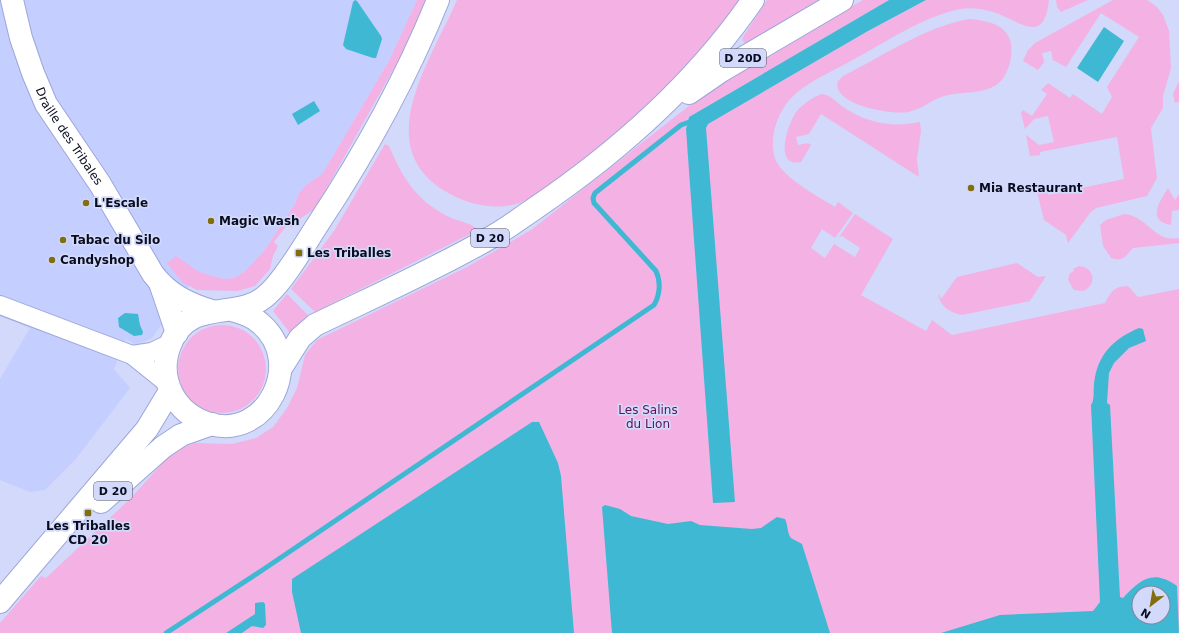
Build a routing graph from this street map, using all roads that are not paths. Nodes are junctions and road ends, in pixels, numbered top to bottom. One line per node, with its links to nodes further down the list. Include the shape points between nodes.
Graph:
1 (12, 0): 6 (main road, Draille des Tribales, via 21,38 46,104 100,184)
2 (438, 0): 8 (main road, via 391,102 347,180 309,238 265,297 254,305)
3 (754, 0): 5 (main road, D 20, via 714,53)
4 (842, 0): 5 (main road, D 20D, via 721,71)
5 (647, 122): 11 (main road, D 20, via 568,185 490,238 315,325 300,338)
6 (160, 283): 8 (main road, Draille des Tribales, via 185,301); 9 (main road, Draille des Tribales)
7 (0, 305): 10 (street)
8 (221, 310): 9 (main road, via 198,315 186,323); 11 (main road, via 247,315 261,324 279,352)
9 (174, 338): 10 (street, via 152,352); 12 (main road, via 165,367)
10 (132, 355): 12 (street)
11 (281, 368): 13 (main road, via 272,400 260,413 245,422 229,425)
12 (169, 388): 13 (main road, via 180,406 194,418); 14 (main road, D 20, via 147,429)
13 (212, 424): 14 (main road, D 20, via 181,435 163,447)
14 (24, 574): 15 (main road, D 20)
15 (0, 602)

